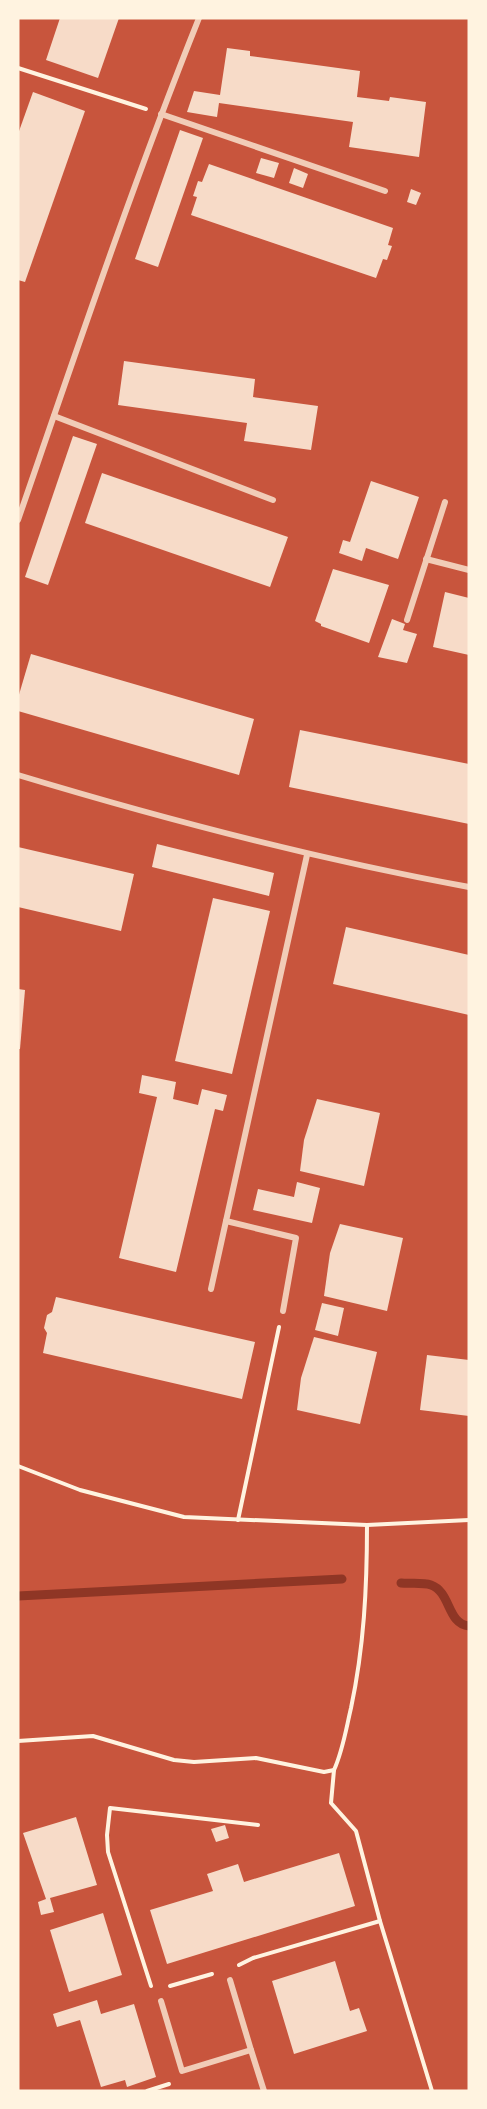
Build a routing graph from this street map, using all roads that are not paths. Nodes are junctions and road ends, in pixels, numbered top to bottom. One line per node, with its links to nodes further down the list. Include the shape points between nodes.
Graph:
1 (199, 18): 2 (street)
2 (161, 114): 3 (street); 4 (street)
3 (385, 191)
4 (54, 416): 5 (street); 7 (street)
5 (273, 500)
6 (445, 502): 8 (street)
7 (18, 520)
8 (426, 559): 9 (street); 10 (street)
9 (469, 570)
10 (407, 620)
11 (18, 775): 12 (street, via 216,833)
12 (307, 855): 13 (street); 14 (street)
13 (469, 887)
14 (226, 1221): 15 (street); 16 (street, via 296,1238)
15 (211, 1289)
16 (283, 1311)
17 (230, 1980): 19 (street)
18 (161, 2001): 19 (street, via 182,2071)
19 (251, 2050): 20 (street)
20 (264, 2091)

